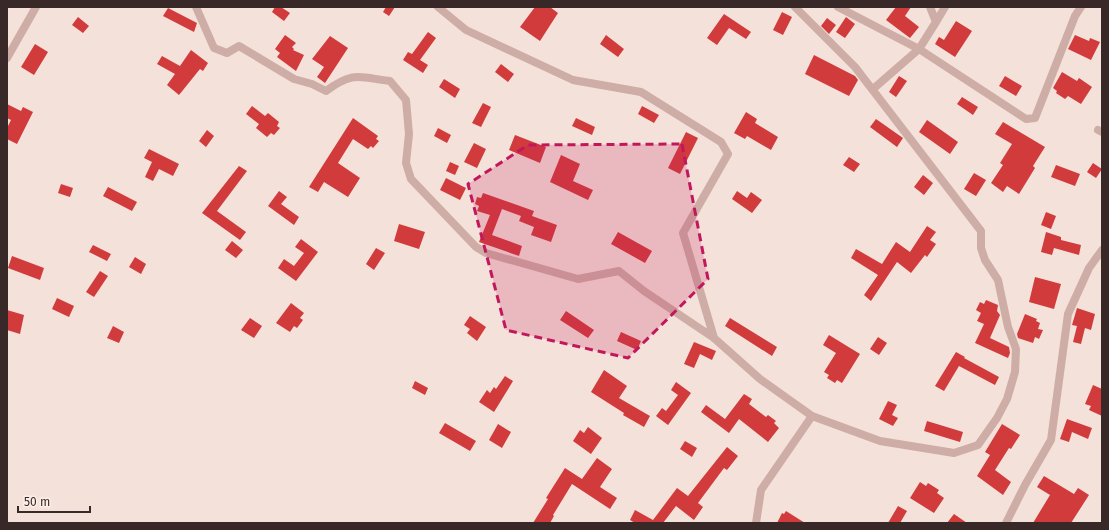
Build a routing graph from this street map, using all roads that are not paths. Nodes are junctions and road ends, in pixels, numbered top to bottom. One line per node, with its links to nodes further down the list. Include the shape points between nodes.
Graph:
1 (36, 7): 11 (street)
2 (196, 7): 14 (street, via 214,48 227,53 239,46 294,79 326,91 342,79 355,76 390,81 406,100 409,134 406,164 411,179 476,247 486,253 578,279 619,271)
3 (438, 7): 14 (street, via 466,30 573,80 641,92 721,142 728,154 684,233)
4 (795, 7): 12 (street, via 856,67)
5 (838, 7): 10 (street)
6 (930, 7): 9 (street)
7 (945, 7): 9 (street)
8 (1081, 7): 10 (street, via 1075,16 1035,118 1026,119)
9 (936, 22): 10 (street)
10 (919, 49): 12 (street)
11 (7, 58)
12 (873, 89): 15 (street, via 981,232 985,260 998,280 1008,327 1016,349 1015,372 1007,399 978,445 954,453 880,440)
13 (1102, 250): 17 (street, via 1089,268 1068,314 1051,440)
14 (714, 338): 15 (street, via 760,379)
15 (812, 416): 16 (street, via 761,490)
16 (756, 523)
17 (1006, 523)

